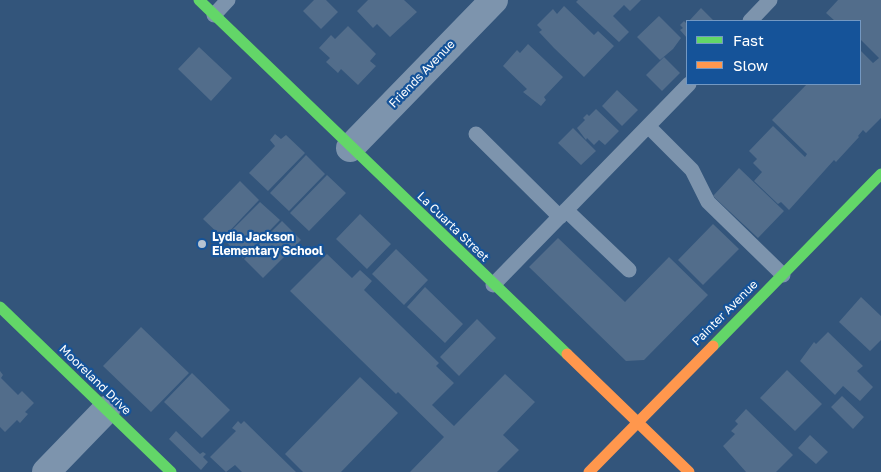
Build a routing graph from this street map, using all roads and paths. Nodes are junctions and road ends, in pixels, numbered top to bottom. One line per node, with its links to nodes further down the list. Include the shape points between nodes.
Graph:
1 (199, 0): 5 (street, La Cuarta Street)
2 (228, 0): 5 (lane)
3 (494, 0): 10 (street, Friends Avenue)
4 (770, 0): 6 (lane)
5 (214, 15): 10 (street, La Cuarta Street)
6 (751, 20)
7 (688, 85): 8 (lane)
8 (648, 126): 12 (lane); 14 (lane, via 692,170 708,202)
9 (476, 134): 12 (lane)
10 (350, 148): 15 (street, La Cuarta Street)
11 (881, 174): 14 (street, Painter Avenue)
12 (563, 214): 13 (lane); 15 (lane)
13 (629, 270)
14 (782, 275): 18 (street, Painter Avenue)
15 (493, 285): 18 (street, La Cuarta Street)
16 (0, 308): 17 (street, Mooreland Drive)
17 (106, 410): 19 (street); 20 (street, Mooreland Drive)
18 (638, 422): 21 (street, Painter Avenue); 22 (street, La Cuarta Street)
19 (46, 472)
20 (172, 472)
21 (589, 472)
22 (689, 472)

